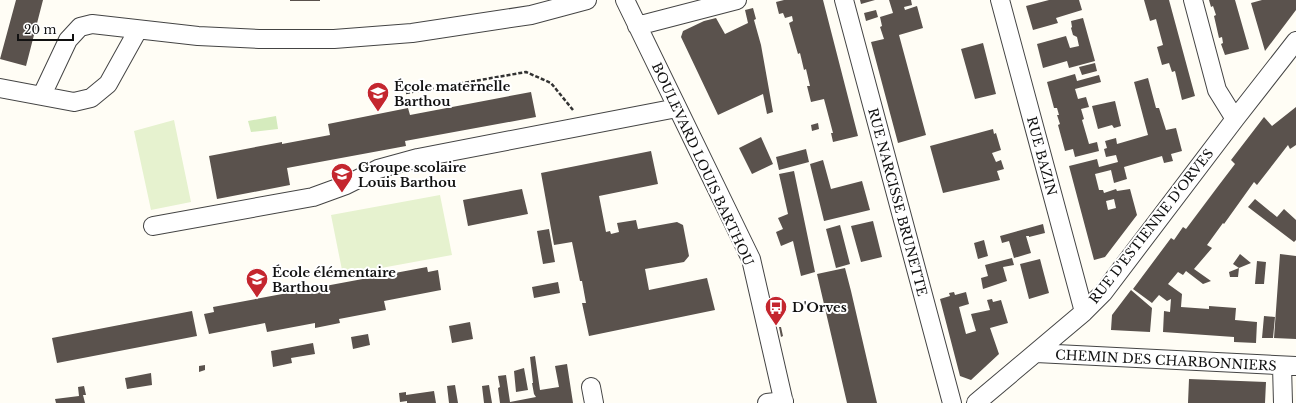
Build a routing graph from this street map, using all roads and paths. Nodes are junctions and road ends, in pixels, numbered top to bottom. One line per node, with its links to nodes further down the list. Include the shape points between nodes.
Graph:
1 (587, 0): 8 (street, via 531,15 420,32 334,39 259,39)
2 (625, 0): 7 (street, BOULEVARD LOUIS BARTHOU)
3 (737, 0): 7 (street)
4 (844, 0): 21 (street, RUE NARCISSE BRUNETTE)
5 (1000, 0): 17 (street, RUE BAZIN)
6 (1193, 0): 14 (street, via 1217,90)
7 (637, 26): 13 (street, BOULEVARD LOUIS BARTHOU)
8 (138, 30): 12 (street, via 108,84 91,98 74,102); 12 (street, via 92,24 80,27 68,40)
9 (1294, 47): 14 (street, RUE D'ESTIENNE D'ORVES)
10 (0, 88): 12 (street)
11 (406, 93): 15 (path, via 526,72 551,83)
12 (42, 95)
13 (677, 108): 15 (street); 20 (street, BOULEVARD LOUIS BARTHOU, via 751,259)
14 (1234, 119): 17 (street, RUE D'ESTIENNE D'ORVES, via 1103,293)
15 (585, 126): 16 (street, via 418,158 378,169 313,196)
16 (153, 226)
17 (1084, 312): 18 (street, RUE D'ESTIENNE D'ORVES)
18 (1036, 353): 19 (street, CHEMIN DES CHARBONNIERS); 22 (street, RUE D'ESTIENNE D'ORVES)
19 (1289, 366): 23 (street)
20 (778, 402)
21 (952, 403)
22 (976, 403)
23 (1283, 403)

